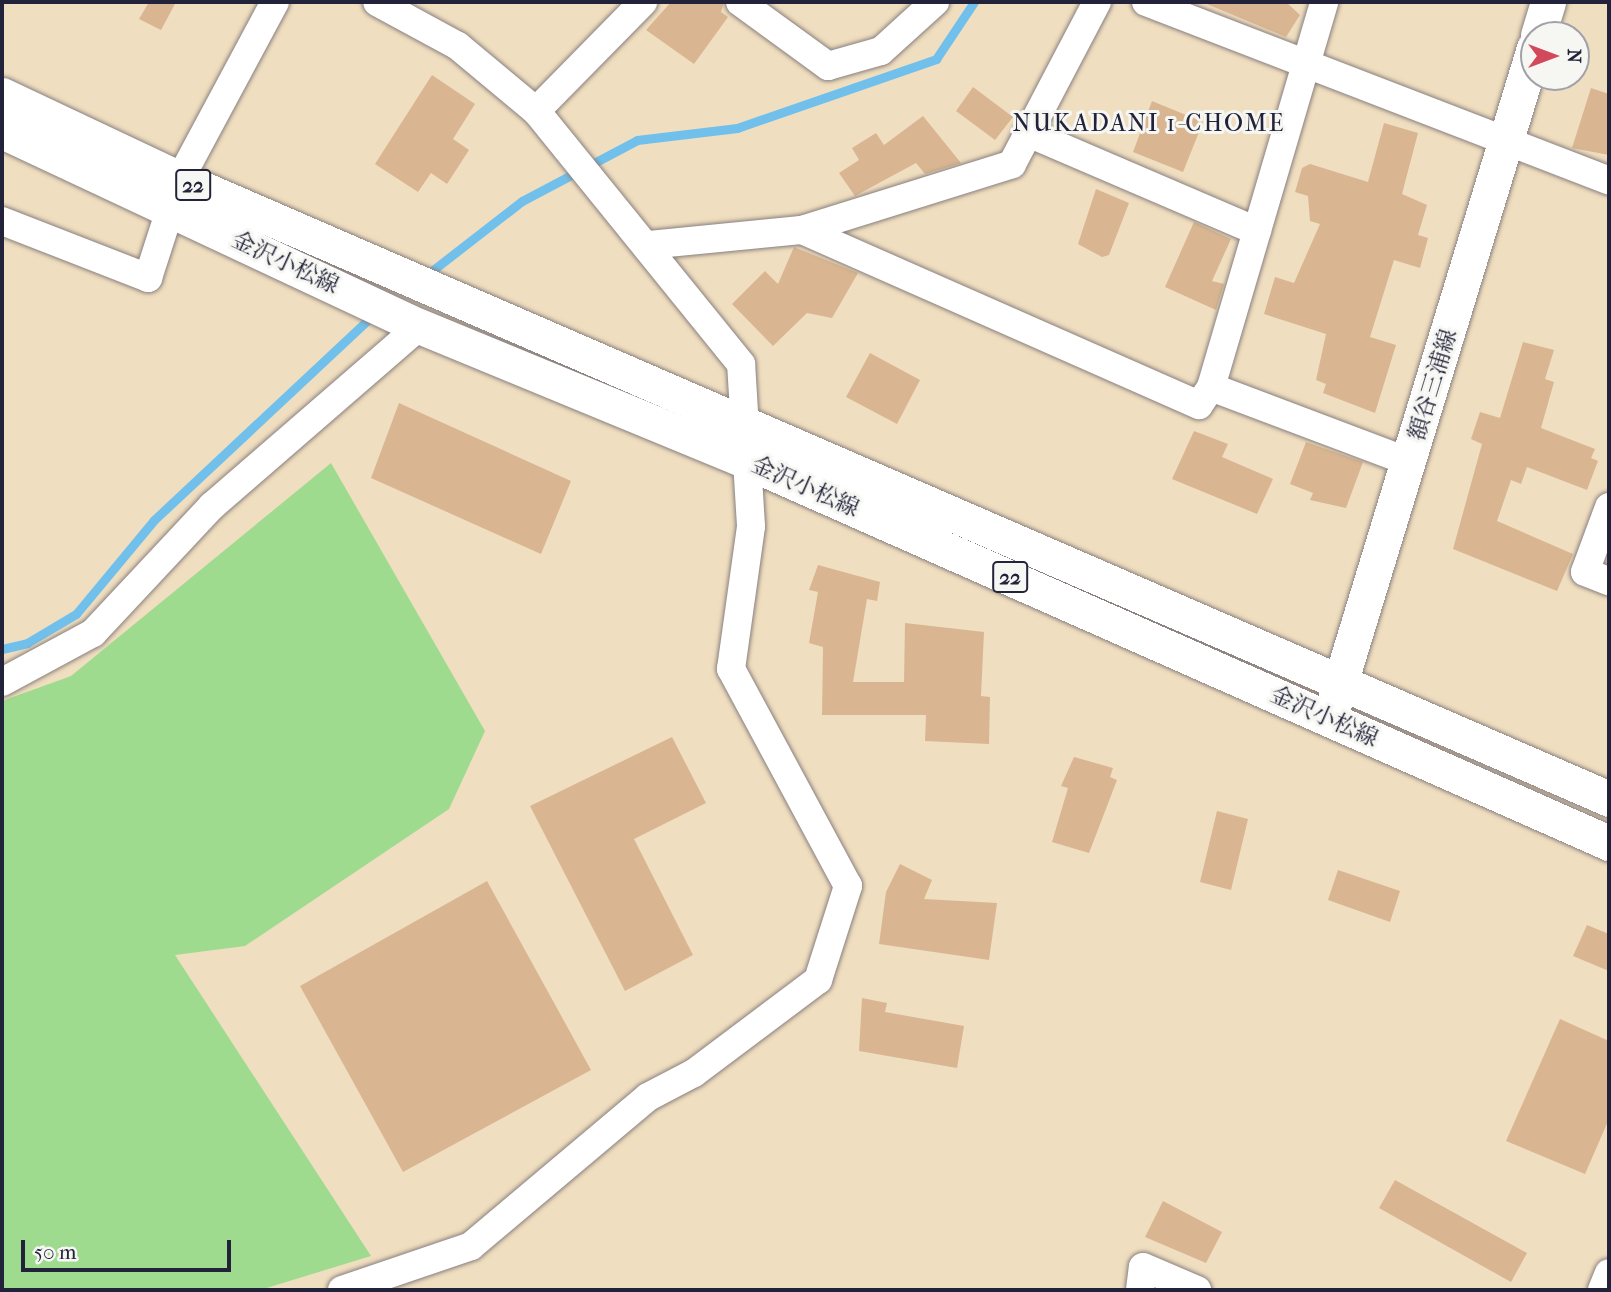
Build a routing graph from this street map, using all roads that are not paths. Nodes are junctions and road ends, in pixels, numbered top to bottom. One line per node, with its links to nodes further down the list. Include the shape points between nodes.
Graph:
1 (275, 2): 19 (street)
2 (377, 2): 14 (street, via 458,47)
3 (643, 2): 14 (street)
4 (740, 2): 5 (street, via 828,66 881,51)
5 (935, 2)
6 (1097, 2): 16 (street)
7 (1146, 2): 11 (street)
8 (1324, 2): 11 (street)
9 (1549, 2): 10 (main road)
10 (1543, 21)
11 (1307, 61): 17 (street); 22 (street)
12 (1521, 91): 17 (main road, 額谷三浦線)
13 (2, 96): 19 (main road, 金沢小松線 / 22)
14 (546, 121): 23 (street)
15 (2, 131): 19 (main road, 金沢小松線 / 22)
16 (1028, 133): 21 (street, via 1012,164); 22 (street)
17 (1506, 139): 18 (street); 28 (main road, 額谷三浦線)
18 (1609, 181)
19 (176, 195): 20 (street, via 148,278); 24 (main road, 金沢小松線 / 22, via 353,295); 26 (main road, 金沢小松線 / 22, via 388,267)
20 (4, 227)
21 (802, 230): 23 (street); 25 (street, via 1199,405)
22 (1257, 231): 25 (street)
23 (648, 245): 26 (street, via 741,364)
24 (414, 324): 27 (main road, 金沢小松線 / 22); 31 (street, via 212,506 93,633)
25 (1211, 387): 28 (street)
26 (746, 426): 27 (street); 32 (main road, 金沢小松線 / 22)
27 (746, 461): 33 (main road, 金沢小松線 / 22); 37 (street, via 751,526 731,669 848,886 818,980 694,1073 648,1097 471,1246)
28 (1410, 462): 32 (main road, 額谷三浦線)
29 (1609, 507): 30 (street, via 1585,572)
30 (1609, 581)
31 (2, 682)
32 (1343, 682): 33 (main road, 額谷三浦線); 34 (main road, 金沢小松線 / 22)
33 (1328, 720): 35 (main road, 金沢小松線 / 22)
34 (1609, 799)
35 (1609, 843)
36 (1609, 1273): 40 (street)
37 (342, 1290)
38 (1140, 1290): 39 (street, via 1143,1267)
39 (1197, 1290)
40 (1602, 1290)

